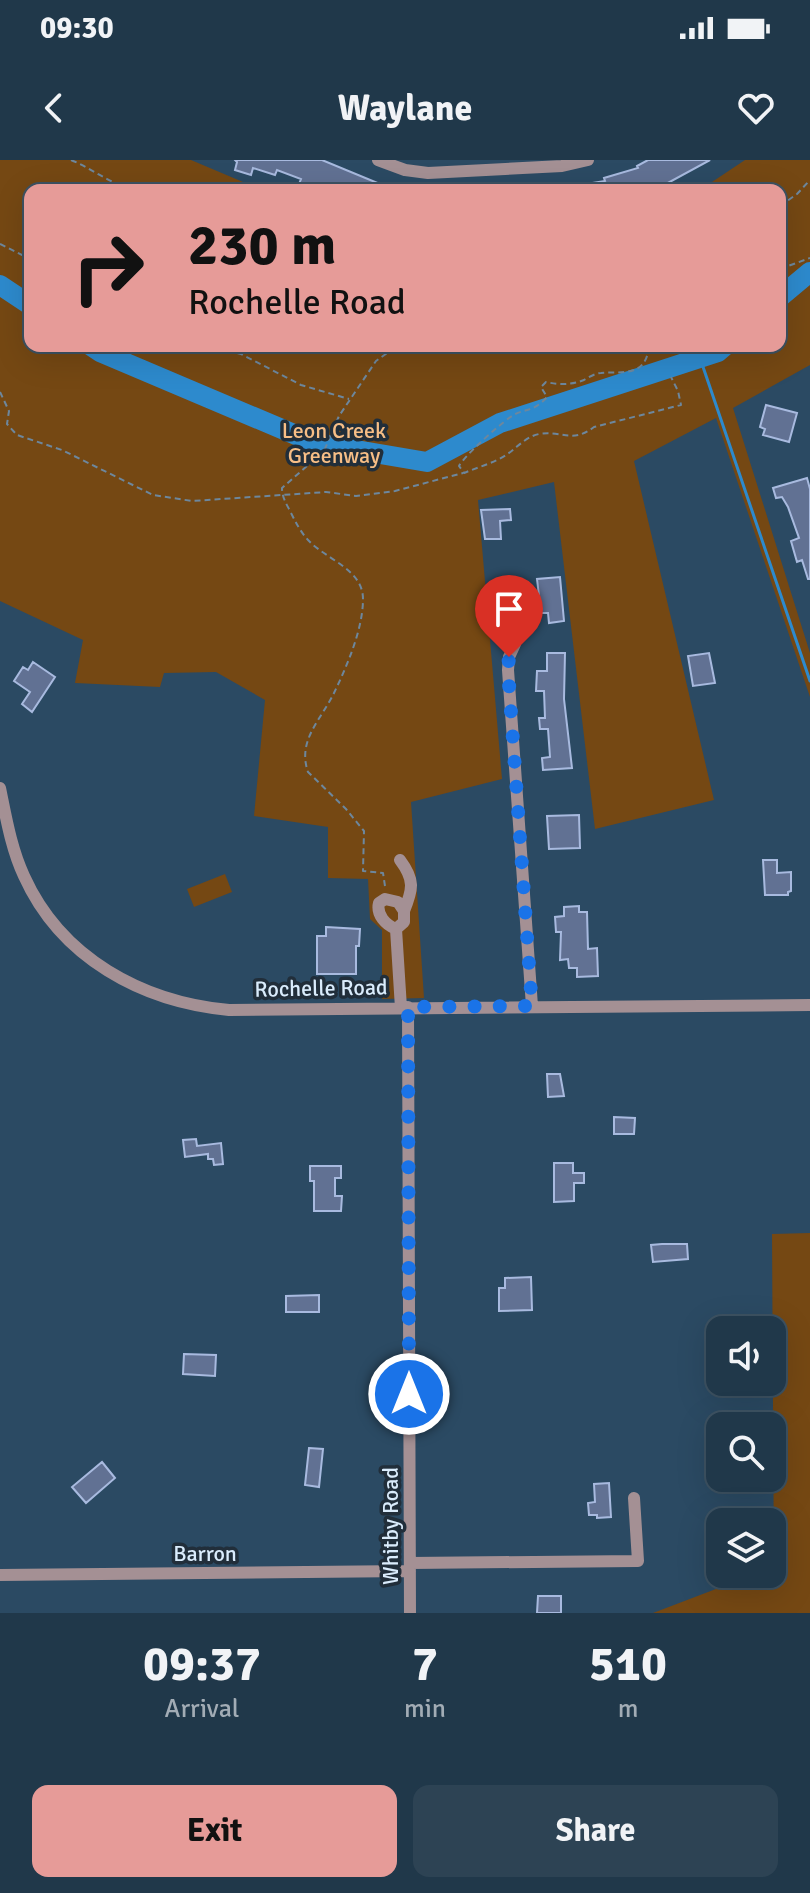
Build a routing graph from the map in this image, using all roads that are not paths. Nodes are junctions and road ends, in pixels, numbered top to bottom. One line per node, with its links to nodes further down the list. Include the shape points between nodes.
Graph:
1 (378, 160): 2 (street, via 428,173)
2 (588, 160)
3 (515, 644): 9 (street, via 508,670)
4 (0, 788): 10 (street, Rochelle Road, via 32,893 67,937 127,982 207,1008)
5 (400, 860): 6 (street, via 412,891)
6 (404, 911): 7 (street, via 404,922); 7 (street, via 398,902 379,903 377,909)
7 (396, 929): 10 (street, Whitby Road)
8 (810, 1005): 9 (street, Rochelle Road)
9 (532, 1006): 10 (street, Rochelle Road)
10 (405, 1008): 12 (street, Whitby Road)
11 (634, 1498): 12 (street, Barron, via 638,1561)
12 (410, 1567): 13 (street, Barron); 14 (street, Whitby Road)
13 (0, 1575)
14 (410, 1613)

